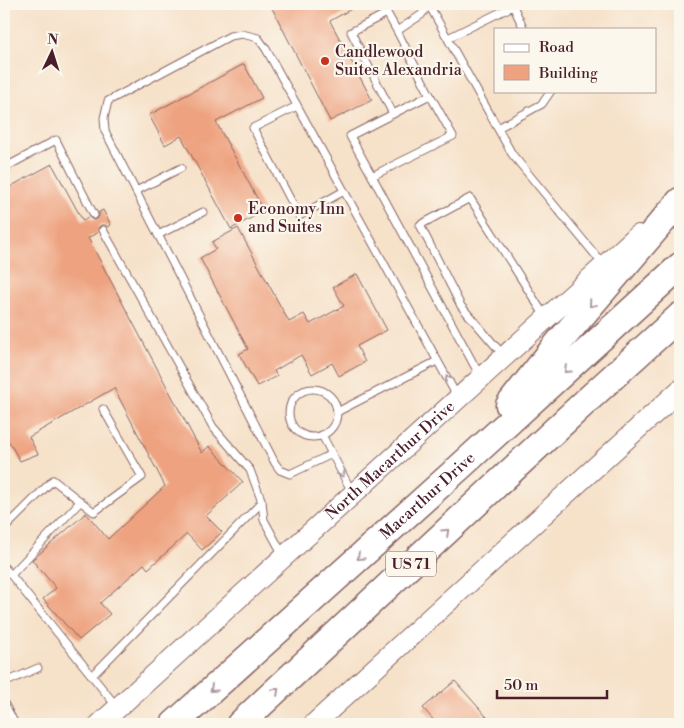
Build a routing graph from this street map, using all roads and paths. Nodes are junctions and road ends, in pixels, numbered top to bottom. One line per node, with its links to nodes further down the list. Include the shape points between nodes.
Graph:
1 (431, 4): 4 (lane); 5 (lane)
2 (515, 5): 3 (lane); 5 (lane)
3 (524, 28)
4 (397, 31): 7 (lane); 9 (lane, via 387,13 351,32)
5 (448, 38): 10 (lane)
6 (550, 92): 10 (lane, via 542,104)
7 (430, 96): 9 (lane); 13 (lane, via 453,136)
8 (297, 106): 14 (lane, via 258,38 242,34 230,36 108,101 105,131); 15 (lane); 15 (lane, via 253,128 299,216)
9 (393, 114): 13 (lane, via 350,136)
10 (498, 128): 22 (lane, via 512,154)
11 (4, 168): 19 (lane, via 56,140)
12 (181, 168): 14 (lane)
13 (372, 176): 29 (lane)
14 (136, 191): 21 (lane)
15 (344, 191): 28 (lane)
16 (680, 197): 22 (street, North Macarthur Drive)
17 (680, 200): 37 (highway, one-way to 37, via 554,348)
18 (203, 212): 21 (lane)
19 (94, 215)
20 (103, 230): 40 (lane, via 213,428 250,470)
21 (158, 235): 36 (lane, via 280,470 290,474)
22 (604, 266): 25 (street, North Macarthur Drive)
23 (680, 266): 37 (highway, Macarthur Drive / US 71, one-way to 37)
24 (680, 316): 32 (highway, US 71)
25 (546, 318): 27 (street, North Macarthur Drive); 27 (lane, via 470,198 420,225 461,306)
26 (680, 339): 32 (highway)
27 (504, 356): 29 (street, North Macarthur Drive)
28 (438, 361): 31 (lane, one-way to 28); 34 (lane)
29 (480, 378): 31 (street, North Macarthur Drive)
30 (680, 390): 54 (street)
31 (458, 398): 38 (street, North Macarthur Drive)
32 (583, 404): 53 (highway, US 71, one-way to 32)
33 (104, 409): 39 (lane, via 142,478 94,512)
34 (337, 412): 35 (lane, via 333,426); 35 (lane, via 332,398 320,390 305,391 293,402 290,418 298,432 306,436)
35 (322, 435): 36 (lane)
36 (332, 454): 38 (lane, one-way to 38)
37 (461, 466): 52 (highway, Macarthur Drive / US 71, one-way to 52)
38 (353, 494): 42 (street, North Macarthur Drive)
39 (80, 502): 41 (lane, via 53,480); 44 (lane)
40 (262, 502): 42 (lane, via 264,520); 46 (lane)
41 (4, 529)
42 (284, 557): 49 (street, North Macarthur Drive)
43 (4, 566): 44 (lane)
44 (11, 575): 46 (lane)
45 (38, 668): 47 (lane)
46 (92, 676): 49 (lane)
47 (4, 683)
48 (4, 703): 50 (lane)
49 (118, 708): 51 (street, North Macarthur Drive)
50 (15, 724)
51 (100, 724)
52 (174, 724)
53 (240, 724)
54 (314, 724)

